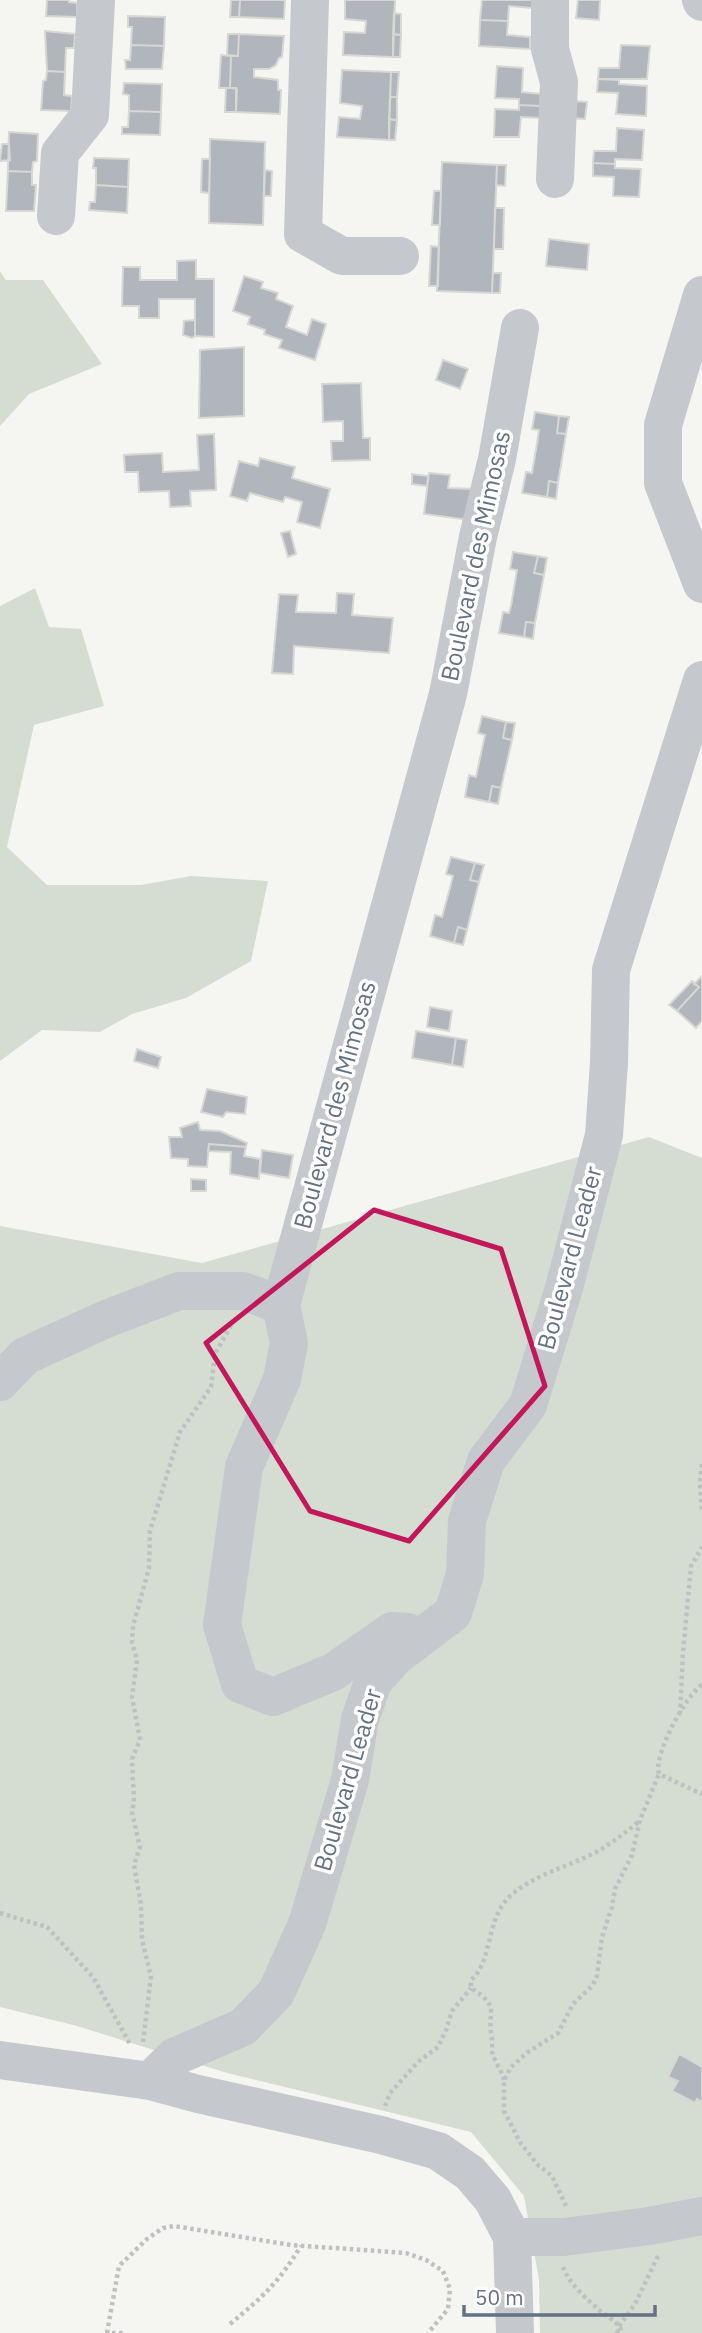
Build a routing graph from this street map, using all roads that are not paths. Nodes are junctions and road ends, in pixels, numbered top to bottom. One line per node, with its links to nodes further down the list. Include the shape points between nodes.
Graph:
1 (96, 0): 5 (street, via 90,115 60,153)
2 (310, 0): 6 (street, via 303,234 342,256)
3 (550, 0): 4 (street, via 550,49 559,82)
4 (555, 179)
5 (56, 216)
6 (400, 256)
7 (702, 295): 9 (street, via 663,425 663,484)
8 (520, 328): 11 (street, Boulevard des Mimosas, via 447,694)
9 (702, 584)
10 (699, 695): 13 (street, Boulevard Leader, via 611,970 604,1135 564,1288 528,1405 486,1461 467,1521 466,1574 453,1613)
11 (281, 1305): 12 (street, via 243,1290 180,1290 25,1356); 13 (street, Boulevard des Mimosas, via 289,1343 282,1379 244,1467 222,1625 240,1684 273,1698 333,1672 392,1631 408,1632)
12 (0, 1382)
13 (418, 1639): 15 (street, Boulevard Leader, via 373,1682 360,1719 350,1780 307,1924 276,1993 243,2027 174,2057)
14 (0, 2060): 15 (street)
15 (150, 2081): 17 (street, via 438,2151 470,2173 493,2200)
16 (702, 2216): 17 (street, via 564,2237)
17 (512, 2238): 18 (street)
18 (515, 2333)

